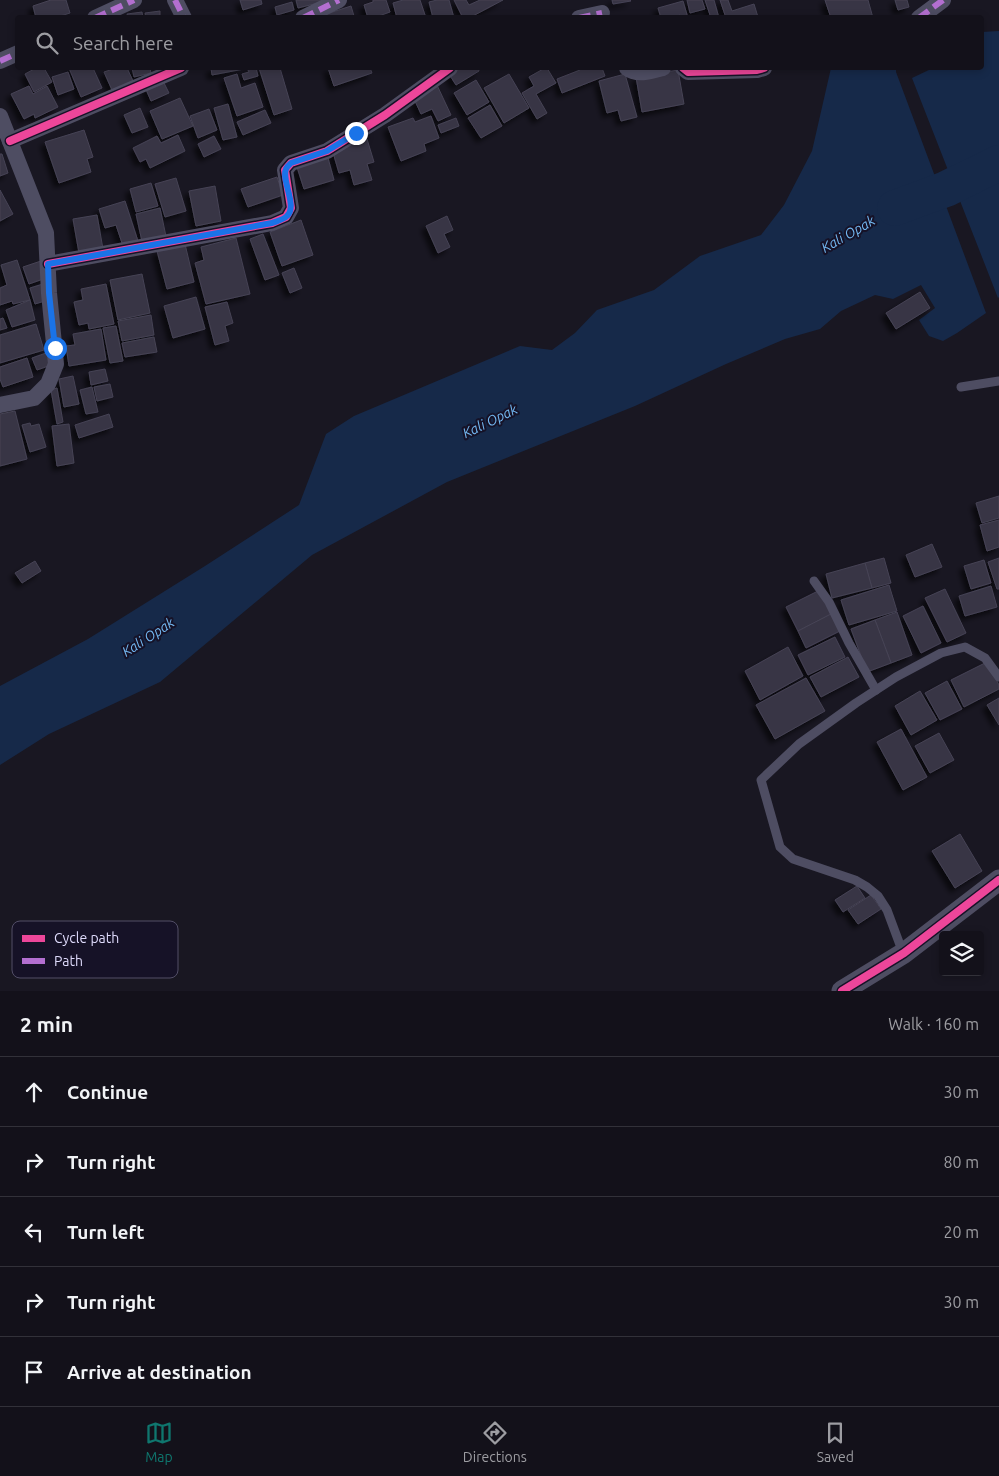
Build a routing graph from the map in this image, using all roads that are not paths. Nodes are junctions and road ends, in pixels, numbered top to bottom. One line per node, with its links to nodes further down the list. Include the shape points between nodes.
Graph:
1 (134, 0): 6 (street)
2 (176, 0): 7 (street)
3 (339, 0): 8 (street)
4 (943, 0): 10 (street)
5 (602, 10): 9 (street)
6 (102, 15)
7 (183, 15)
8 (309, 15)
9 (588, 15)
10 (923, 15)
11 (15, 54): 12 (street)
12 (0, 61)
13 (176, 70): 20 (street)
14 (447, 70): 21 (street, via 385,115 327,151 287,166 285,174 291,208 286,217 272,223)
15 (631, 70): 16 (street)
16 (656, 70)
17 (686, 70): 18 (street)
18 (756, 70)
19 (0, 116): 20 (street)
20 (10, 141): 21 (street, via 46,233)
21 (48, 264): 24 (street, via 56,364 48,384 34,398)
22 (999, 382): 23 (lane)
23 (961, 386)
24 (0, 405)
25 (814, 581): 27 (lane, via 829,602)
26 (999, 676): 27 (lane, via 985,658 964,647 940,653)
27 (876, 690): 29 (lane, via 799,744 761,780 780,847 793,859 855,880 878,896)
28 (999, 880): 29 (street)
29 (904, 953): 30 (street)
30 (842, 991)

